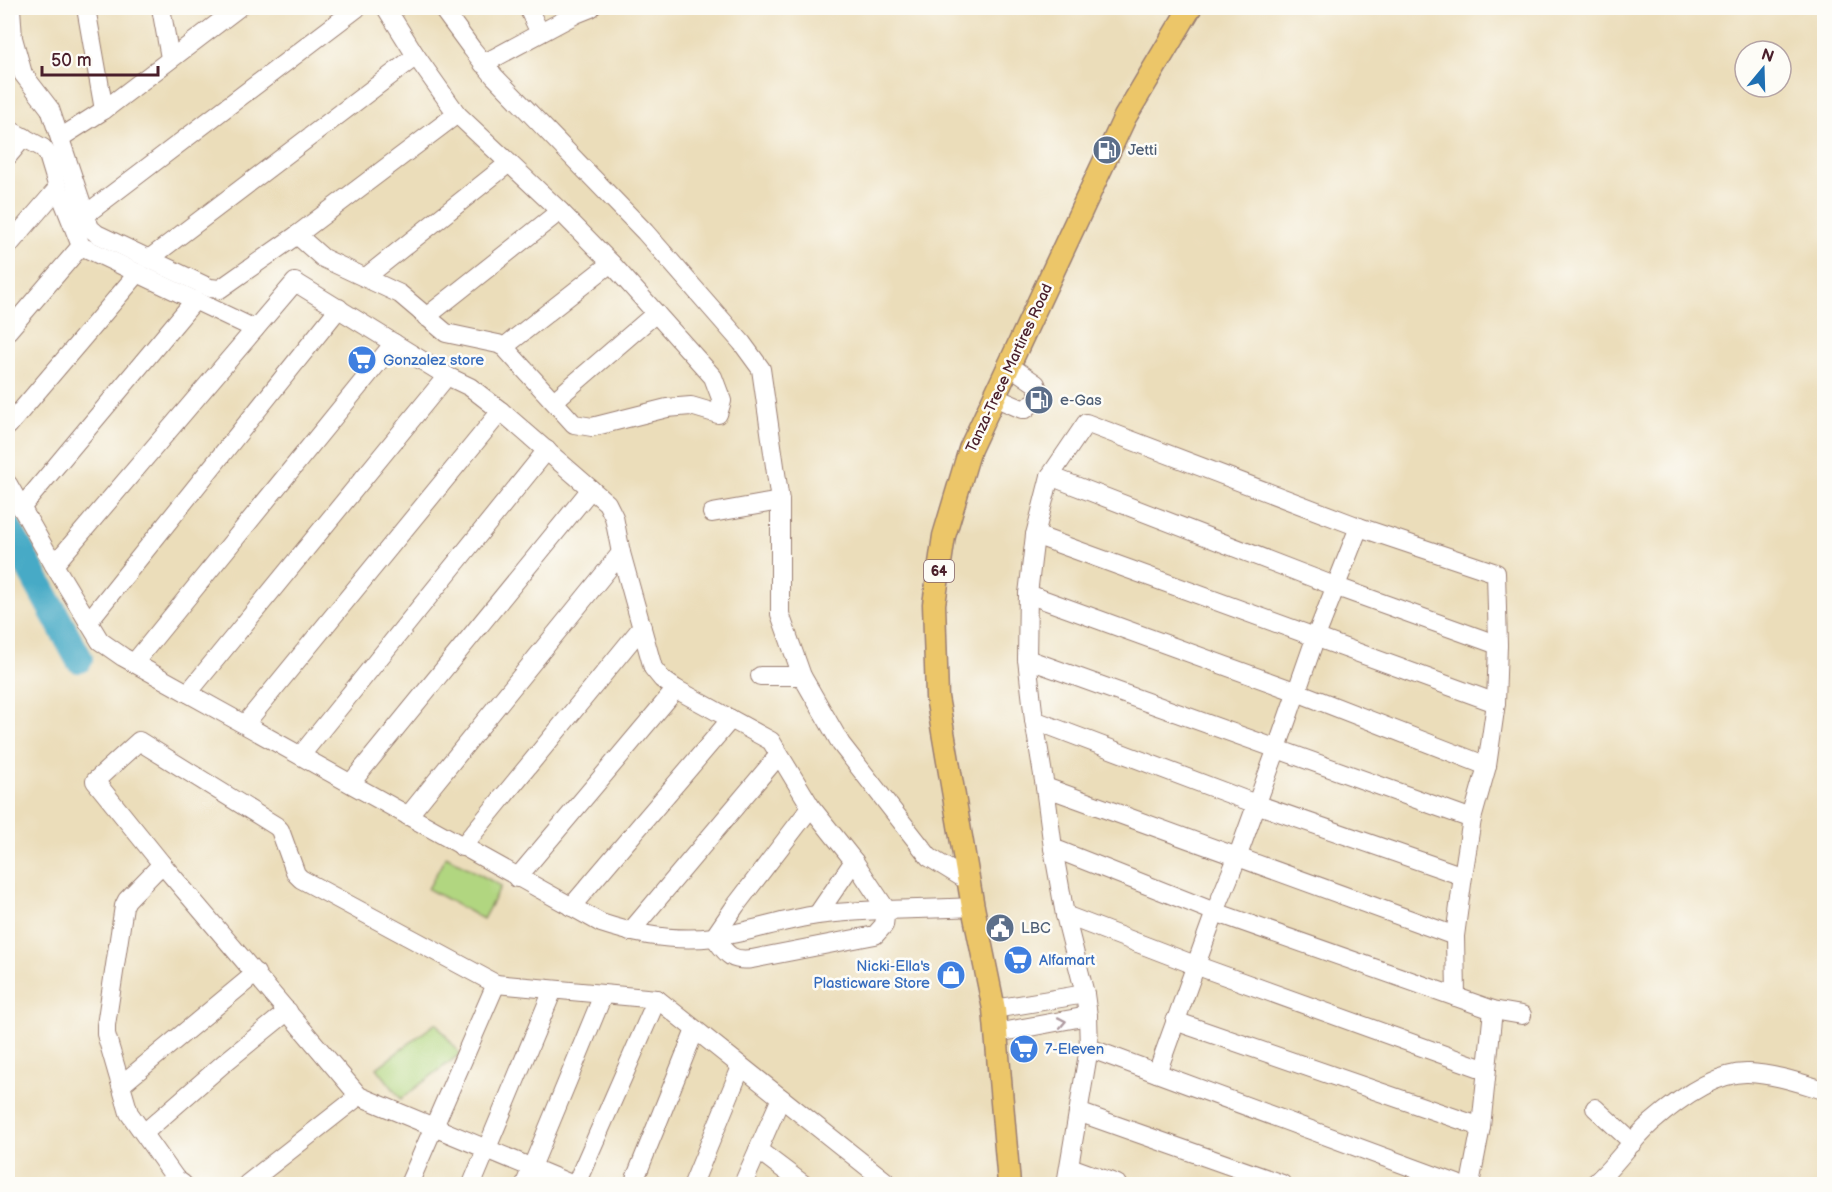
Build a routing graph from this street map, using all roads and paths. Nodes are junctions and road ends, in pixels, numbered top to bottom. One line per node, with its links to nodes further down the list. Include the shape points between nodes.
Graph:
1 (11, 8): 19 (street, via 13,38 23,74 50,109)
2 (86, 8): 15 (street)
3 (161, 8): 13 (street)
4 (238, 8): 13 (street)
5 (357, 8): 24 (street)
6 (387, 8): 12 (street)
7 (442, 8): 14 (street)
8 (528, 8): 11 (street)
9 (591, 8): 11 (street)
10 (1190, 8): 39 (main road, Tanza-Trece Martires Road / 64, via 1125,117)
11 (540, 33): 14 (street)
12 (416, 56): 16 (street); 29 (street)
13 (170, 58): 15 (street)
14 (483, 64): 49 (street, via 645,232 760,369)
15 (104, 110): 19 (street)
16 (457, 114): 21 (street); 25 (street)
17 (8, 129): 18 (street)
18 (24, 138): 20 (street); 22 (street, via 43,147)
19 (60, 138): 24 (street)
20 (8, 156)
21 (509, 163): 23 (street); 30 (street)
22 (58, 188): 26 (street); 27 (street)
23 (560, 211): 28 (street); 34 (street)
24 (85, 215): 29 (street, via 90,228)
25 (297, 235): 29 (street, via 220,290); 30 (street, via 323,258)
26 (8, 246)
27 (81, 246): 29 (street); 36 (street)
28 (611, 263): 33 (street); 38 (street)
29 (143, 266): 31 (street); 44 (street)
30 (366, 277): 34 (street, via 400,294)
31 (195, 300): 35 (street); 50 (street)
32 (339, 308): 35 (street, via 295,282); 37 (street); 58 (street)
33 (656, 314): 42 (street); 42 (street, via 713,377 722,401 718,414 691,406 667,408 592,427 574,424)
34 (426, 316): 38 (street, via 446,333)
35 (255, 328): 55 (street)
36 (8, 331)
37 (394, 343): 40 (street); 63 (street)
38 (504, 347): 42 (street)
39 (1010, 366): 41 (main road, Tanza-Trece Martires Road / 64); 41 (street, via 1035,384 1035,397 1026,409)
40 (447, 376): 43 (street, via 470,387); 68 (street)
41 (994, 397): 90 (main road, Tanza-Trece Martires Road / 64, via 970,449 944,536 934,604 937,697)
42 (554, 401)
43 (501, 411): 45 (street); 72 (street)
44 (8, 426)
45 (547, 450): 48 (street); 74 (street)
46 (1050, 476): 52 (street, via 1086,423); 53 (street); 56 (street)
47 (8, 484): 50 (street)
48 (591, 489): 54 (street, via 607,503 614,517); 77 (street)
49 (780, 501): 51 (street); 65 (street, via 780,614)
50 (21, 508): 55 (street)
51 (712, 513)
52 (1359, 527): 56 (street); 61 (street, via 1497,573)
53 (1035, 535): 57 (street); 60 (street)
54 (621, 553): 59 (street); 81 (street)
55 (54, 565): 58 (street)
56 (1337, 587): 60 (street); 61 (street)
57 (1028, 594): 62 (street); 67 (street)
58 (88, 622): 63 (street, via 100,641)
59 (642, 627): 66 (street, via 653,668); 83 (street)
60 (1316, 639): 67 (street); 69 (street)
61 (1498, 645): 69 (street)
62 (1027, 659): 71 (street); 73 (street)
63 (134, 663): 68 (street)
64 (760, 675): 65 (street)
65 (802, 676): 90 (street, via 841,744 928,857)
66 (676, 689): 70 (street); 89 (street)
67 (1297, 692): 73 (street); 76 (street)
68 (188, 693): 72 (street)
69 (1496, 703): 76 (street)
70 (731, 719): 75 (street, via 771,741); 91 (street)
71 (1034, 720): 78 (street); 79 (street)
72 (245, 724): 74 (street)
73 (1277, 748): 79 (street); 82 (street)
74 (301, 755): 77 (street)
75 (778, 756): 80 (street); 97 (street)
76 (1487, 766): 82 (street)
77 (351, 783): 81 (street)
78 (1045, 787): 84 (street); 85 (street)
79 (1256, 804): 85 (street); 88 (street)
80 (811, 807): 86 (street); 99 (street)
81 (408, 816): 83 (street)
82 (1472, 819): 88 (street)
83 (462, 847): 89 (street)
84 (1053, 848): 94 (street); 96 (street)
85 (1237, 858): 94 (street); 98 (street)
86 (854, 861): 93 (street); 95 (street)
87 (162, 864): 101 (street); 102 (street, via 95,781 139,741 276,826 301,879); 120 (street, via 124,906 106,1025)
88 (1462, 876): 98 (street)
89 (517, 878): 91 (street)
90 (969, 881): 92 (main road, Tanza-Trece Martires Road / 64)
91 (571, 907): 97 (street, via 601,923)
92 (973, 907): 93 (street); 108 (main road, Tanza-Trece Martires Road / 64)
93 (886, 909): 95 (street); 99 (street, via 884,925 875,935 752,959 732,958)
94 (1215, 912): 100 (street); 106 (street)
95 (817, 915): 99 (street)
96 (1065, 915): 100 (street); 104 (street)
97 (630, 932): 99 (street, via 669,938)
98 (1455, 936): 106 (street)
99 (714, 937)
100 (1195, 965): 113 (street); 118 (street)
101 (256, 973): 110 (street); 120 (street)
102 (496, 984): 103 (street); 126 (street)
103 (553, 990): 105 (street); 130 (street)
104 (1084, 994): 108 (street); 112 (street)
105 (603, 995): 107 (street); 132 (street)
106 (1456, 997): 109 (street)
107 (657, 999): 114 (street); 139 (street)
108 (994, 1009): 115 (main road, Tanza-Trece Martires Road / 64)
109 (1493, 1010): 111 (street); 118 (street)
110 (288, 1011): 122 (street); 128 (street)
111 (1522, 1015)
112 (1088, 1016): 115 (street, one-way to 112); 116 (street)
113 (1175, 1021): 119 (street); 127 (street)
114 (695, 1030): 117 (street); 140 (street)
115 (997, 1033): 145 (main road, Tanza-Trece Martires Road / 64)
116 (1089, 1048): 119 (street); 125 (street)
117 (741, 1067): 123 (street); 141 (street)
118 (1486, 1070): 127 (street)
119 (1157, 1073): 148 (street)
120 (121, 1084): 128 (street, via 129,1113)
121 (1824, 1090): 129 (street, via 1746,1073 1718,1078 1650,1124)
122 (359, 1096): 126 (street); 135 (street)
123 (781, 1098): 131 (street); 144 (street)
124 (1595, 1108): 129 (street)
125 (1078, 1112): 133 (street); 147 (street)
126 (434, 1127): 130 (street); 136 (street)
127 (1481, 1127): 149 (street)
128 (144, 1133): 134 (street)
129 (1633, 1143): 150 (street)
130 (487, 1149): 132 (street); 137 (street)
131 (758, 1150): 142 (street); 143 (street)
132 (529, 1176): 138 (street)
133 (1068, 1176): 146 (street)
134 (183, 1185)
135 (247, 1185)
136 (409, 1185)
137 (472, 1185)
138 (571, 1185)
139 (576, 1185)
140 (633, 1185)
141 (693, 1185)
142 (744, 1185)
143 (804, 1185)
144 (889, 1185)
145 (1008, 1185)
146 (1117, 1185)
147 (1282, 1185)
148 (1457, 1185)
149 (1470, 1185)
150 (1594, 1185)

